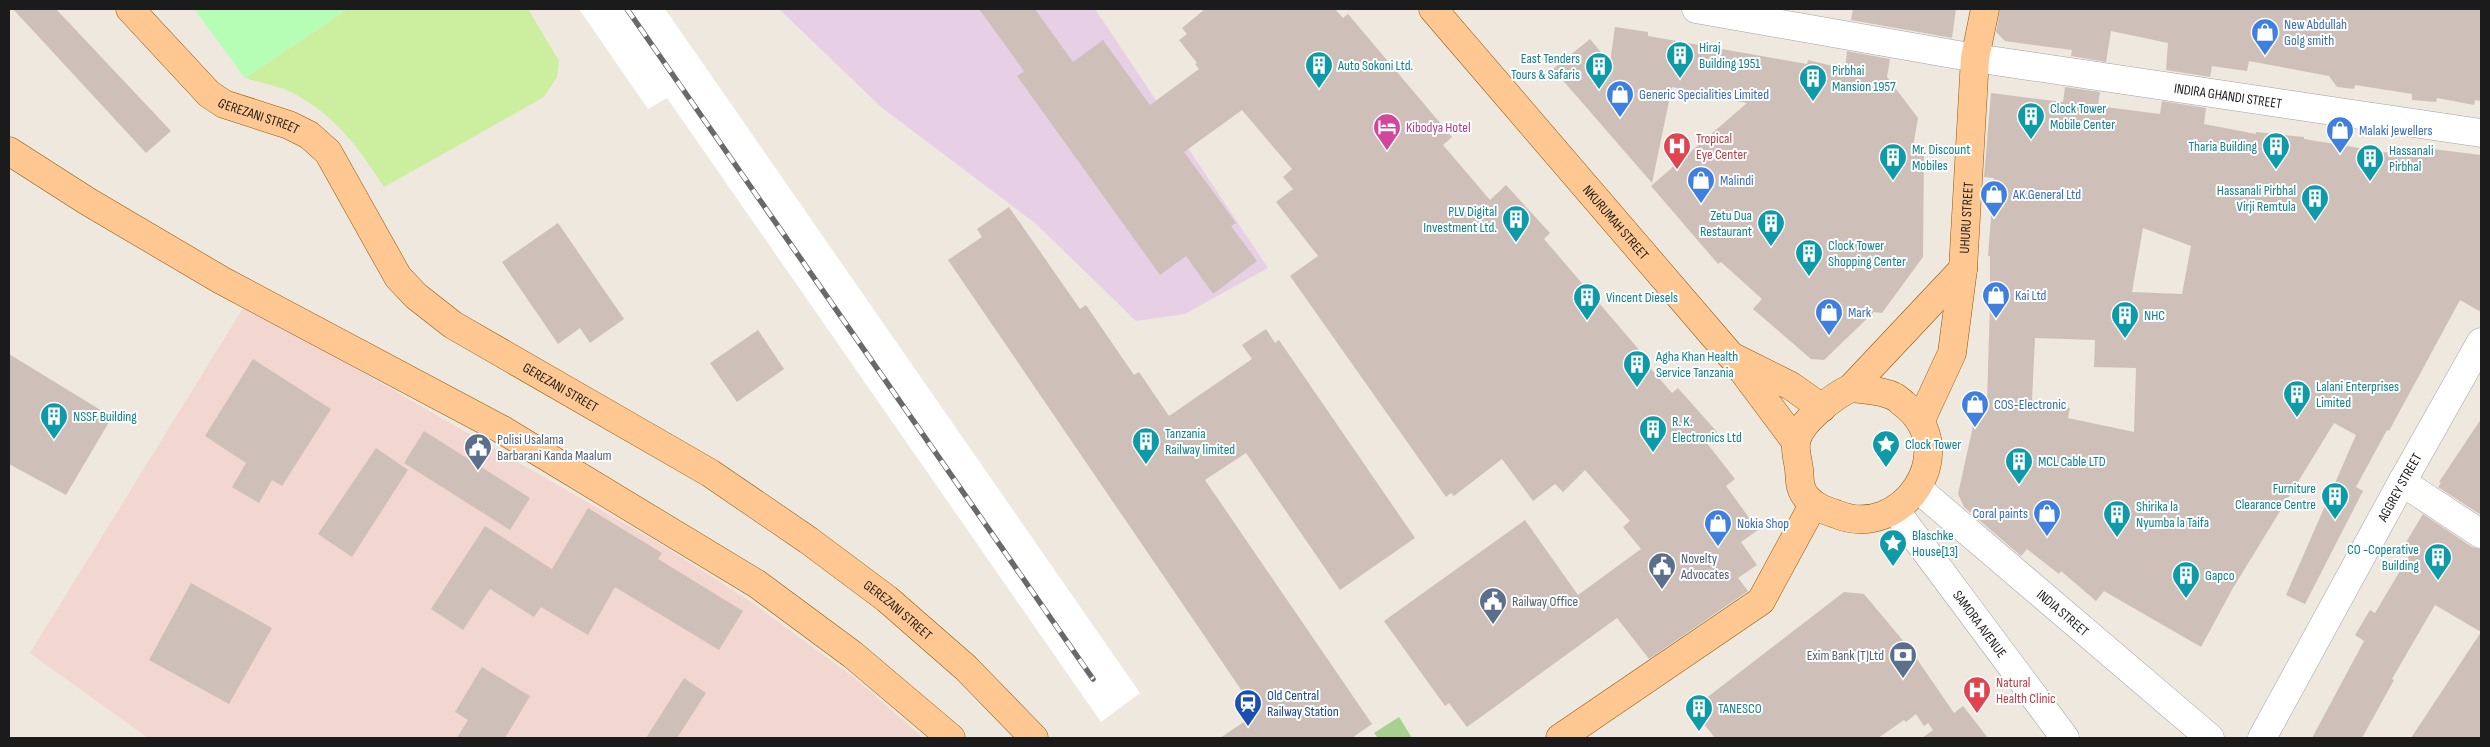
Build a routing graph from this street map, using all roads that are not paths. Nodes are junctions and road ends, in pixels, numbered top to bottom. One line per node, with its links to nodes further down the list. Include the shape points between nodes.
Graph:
1 (130, 9): 21 (main road, GEREZANI STREET, via 209,94 224,104 289,125 309,135 328,152 398,277 416,296 453,325 710,473 808,540 886,599 966,668)
2 (1433, 9): 10 (main road, NKURUMAH STREET)
3 (1696, 9): 5 (street, INDIRA GHANDI STREET)
4 (1985, 9): 5 (main road, UHURU STREET)
5 (1975, 58): 6 (street, INDIRA GHANDI STREET); 8 (main road, UHURU STREET)
6 (2481, 133)
7 (9, 151): 20 (main road, via 221,280 501,429 758,584 853,654)
8 (1963, 269): 11 (main road); 13 (main road, UHURU STREET, via 1952,353)
9 (2481, 342): 15 (street, AGGREY STREET)
10 (1731, 356): 12 (main road, NKURUMAH STREET, via 1791,386); 14 (main road)
11 (1852, 388): 12 (main road); 13 (main road, via 1893,396)
12 (1822, 408): 14 (main road, via 1808,421)
13 (1921, 420): 16 (main road, via 1929,451 1926,470)
14 (1796, 442): 17 (main road, via 1801,491)
15 (2402, 482): 19 (street); 25 (street, AGGREY STREET)
16 (1917, 488): 18 (main road); 24 (street, INDIA STREET)
17 (1813, 505): 18 (main road, via 1844,518 1861,520); 22 (main road, via 1761,601)
18 (1895, 510): 23 (street, SAMORA AVENUE)
19 (2481, 534)
20 (951, 738)
21 (1034, 738)
22 (1560, 738)
23 (2066, 738)
24 (2210, 738)
25 (2262, 738)

